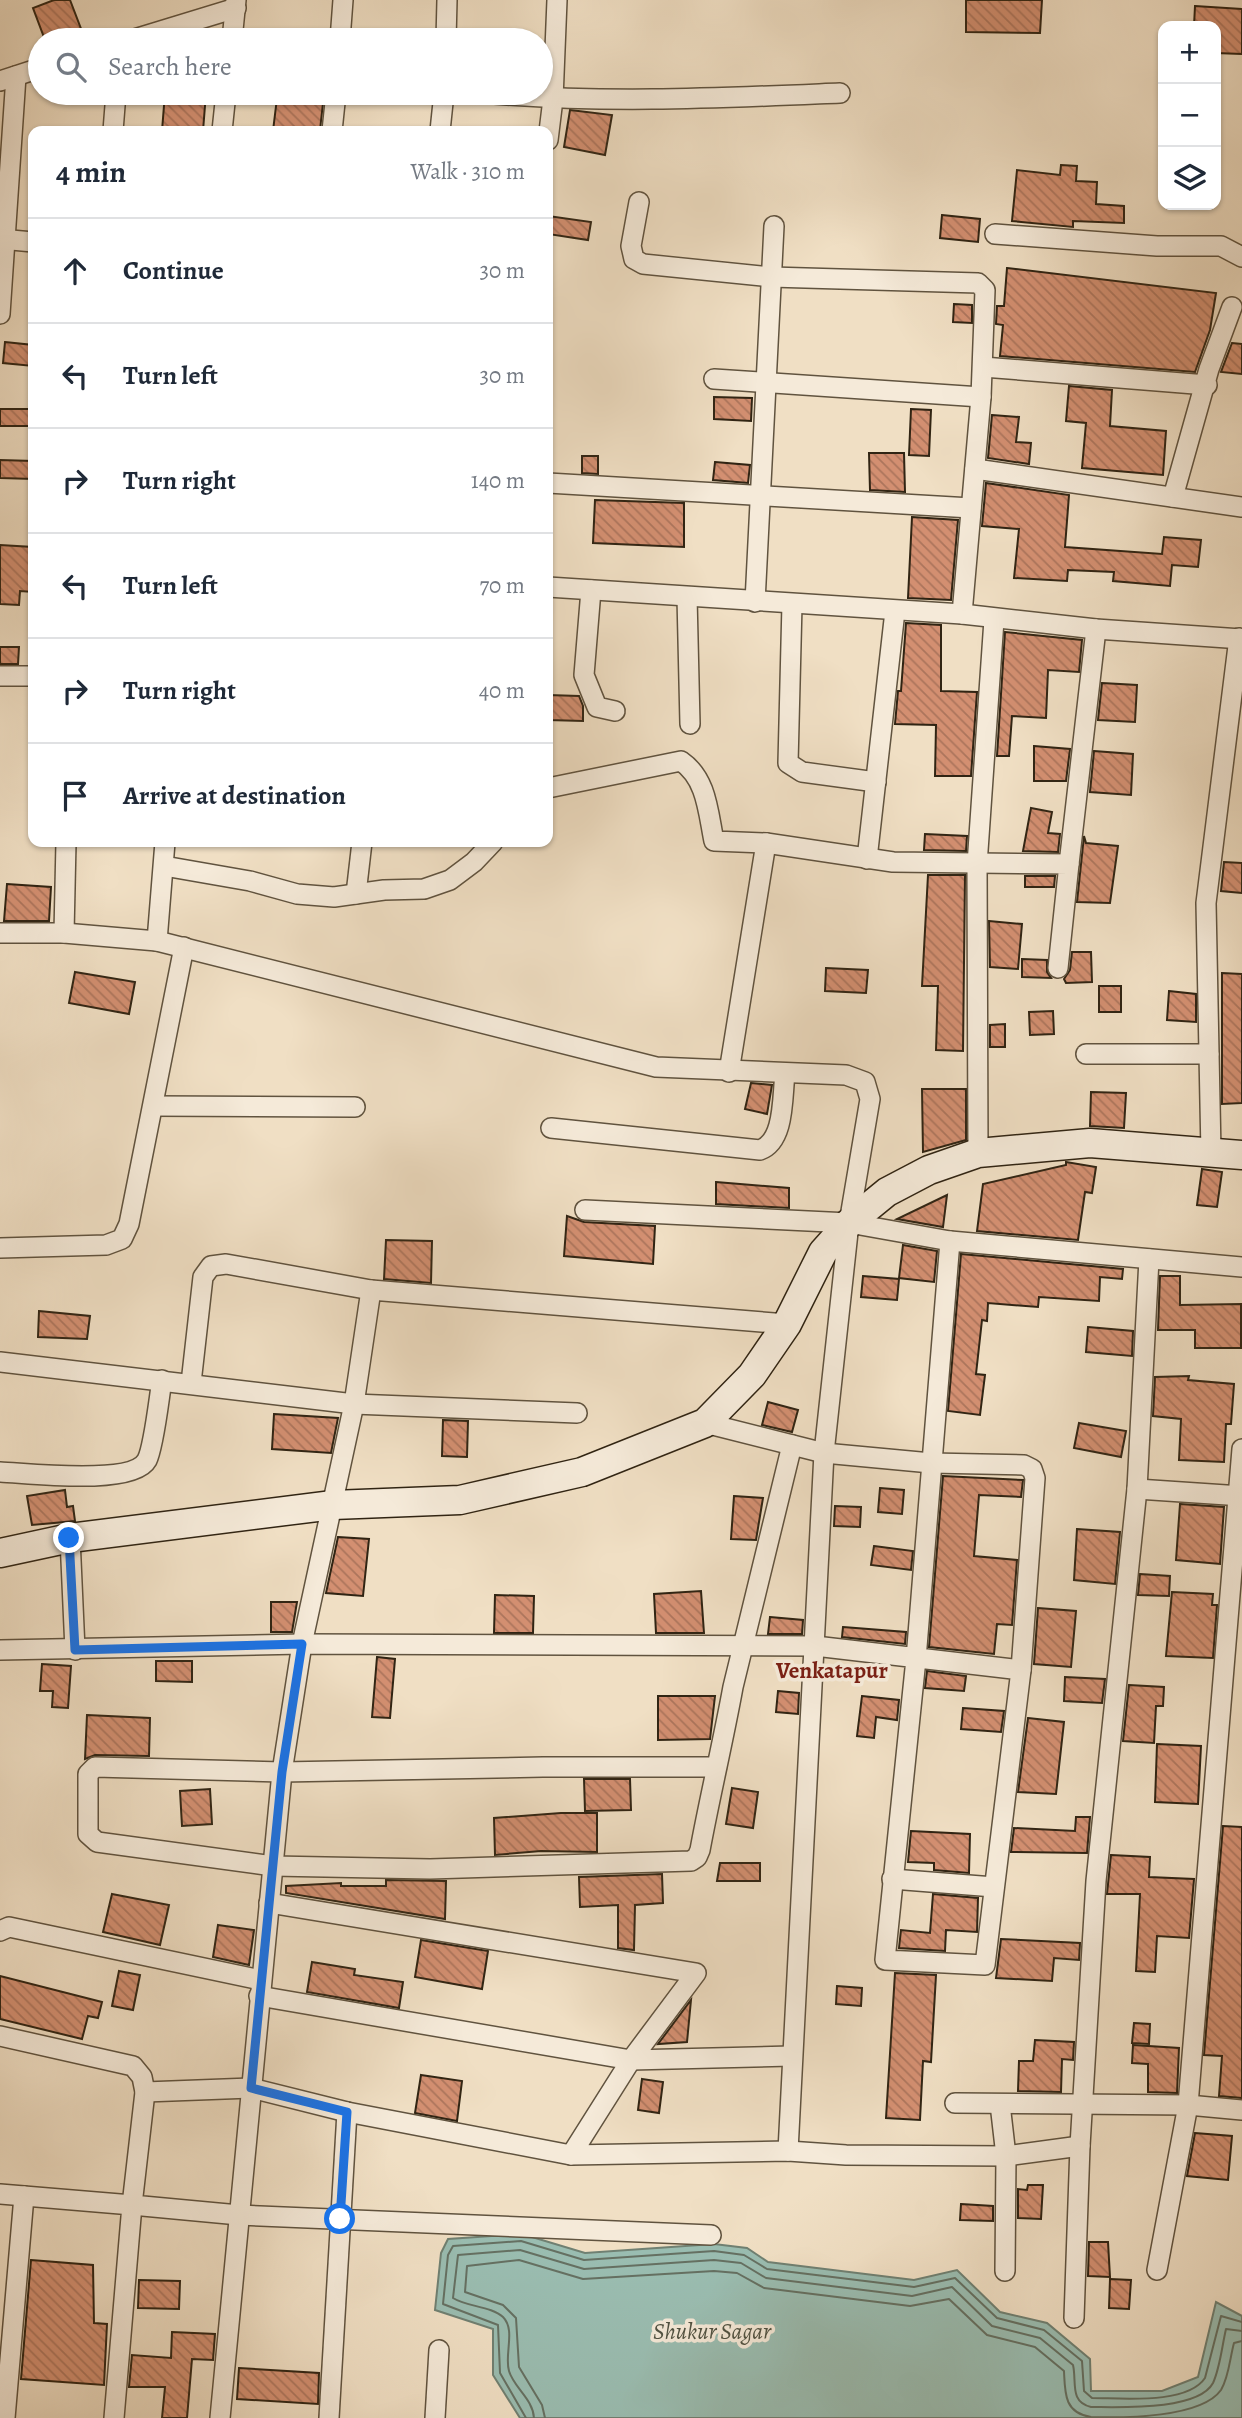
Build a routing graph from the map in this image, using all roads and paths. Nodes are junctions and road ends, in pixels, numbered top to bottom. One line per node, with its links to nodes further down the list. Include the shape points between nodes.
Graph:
1 (343, 0): 7 (street)
2 (447, 0): 8 (street)
3 (557, 0): 12 (street)
4 (236, 4): 5 (street); 6 (street)
5 (166, 28)
6 (233, 28)
7 (341, 28)
8 (446, 28)
9 (28, 72): 10 (street)
10 (8, 79): 26 (street)
11 (840, 93): 12 (street, via 677,100)
12 (553, 99)
13 (116, 105): 18 (street)
14 (225, 105): 19 (street)
15 (335, 105): 20 (street)
16 (443, 105): 21 (street)
17 (552, 105): 22 (street)
18 (114, 126)
19 (223, 126)
20 (333, 126)
21 (441, 126)
22 (550, 126)
23 (639, 202): 29 (street, via 631,246 634,259 643,264)
24 (774, 226): 29 (street)
25 (995, 233): 28 (street, via 1157,246 1221,246)
26 (3, 240): 27 (street); 31 (street)
27 (28, 242)
28 (1242, 257)
29 (771, 277): 32 (street, via 978,283 987,298); 34 (street)
30 (1231, 307): 35 (street)
31 (0, 314)
32 (983, 367): 35 (street); 36 (street)
33 (715, 379): 34 (street)
34 (766, 384): 36 (street); 39 (street)
35 (1207, 385): 40 (street)
36 (981, 397): 37 (street)
37 (975, 469): 40 (street); 42 (street)
38 (553, 483): 39 (street)
39 (761, 495): 42 (street); 46 (street)
40 (1174, 497): 41 (street)
41 (1242, 506)
42 (971, 508): 49 (street)
43 (553, 587): 44 (street)
44 (591, 590): 45 (street); 55 (street, via 584,675 597,707)
45 (687, 597): 46 (street); 56 (street)
46 (755, 602): 47 (street)
47 (792, 604): 48 (street); 57 (street, via 788,763 802,772)
48 (895, 611): 49 (street); 57 (street)
49 (962, 614): 50 (street)
50 (994, 620): 51 (street); 68 (street)
51 (1096, 629): 52 (street); 67 (street)
52 (1240, 639): 77 (street, via 1206,904)
53 (0, 676): 54 (street)
54 (28, 676)
55 (615, 711)
56 (690, 724)
57 (876, 782): 65 (street)
58 (553, 787): 59 (street, via 681,761 702,785 715,841)
59 (766, 843): 65 (street); 78 (street)
60 (66, 847): 72 (street)
61 (165, 847): 69 (street)
62 (361, 847): 70 (street)
63 (476, 847): 66 (street)
64 (488, 847): 66 (street)
65 (867, 859): 68 (street)
66 (474, 862): 70 (street, via 450,880 424,889)
67 (1069, 864): 68 (street); 75 (street)
68 (977, 865): 83 (street)
69 (164, 866): 70 (street, via 297,894); 73 (street)
70 (356, 894)
71 (0, 933): 72 (street)
72 (64, 933): 73 (street)
73 (157, 941): 74 (street)
74 (184, 947): 78 (street, via 656,1067); 80 (street)
75 (1058, 968)
76 (1086, 1054): 77 (street)
77 (1209, 1054): 84 (street)
78 (729, 1072): 79 (street)
79 (785, 1074): 82 (street, via 776,1137 760,1150); 87 (street, via 846,1075 865,1082 870,1099)
80 (153, 1106): 81 (street); 89 (street, via 122,1240 106,1245)
81 (355, 1107)
82 (551, 1128)
83 (978, 1153): 84 (street, via 1090,1143); 87 (street, via 929,1170 887,1192)
84 (1211, 1153): 85 (street)
85 (1242, 1156)
86 (585, 1210): 87 (street)
87 (849, 1223): 88 (street); 93 (street, via 823,1252); 102 (street)
88 (950, 1241): 90 (street); 103 (street)
89 (0, 1248)
90 (1149, 1259): 91 (street); 105 (street)
91 (1242, 1267)
92 (370, 1290): 93 (street); 96 (street, via 226,1264 211,1266 203,1277); 97 (street)
93 (787, 1324): 99 (street, via 752,1375)
94 (0, 1362): 95 (street)
95 (162, 1380): 96 (street); 104 (street, via 147,1460 136,1470 117,1476)
96 (191, 1383): 97 (street)
97 (354, 1404): 98 (street); 107 (street)
98 (577, 1413)
99 (705, 1423): 100 (street); 107 (street, via 582,1472 460,1500)
100 (792, 1444): 102 (street); 112 (street)
101 (1242, 1449): 106 (street)
102 (824, 1452): 103 (street); 111 (street)
103 (931, 1463): 115 (street); 116 (street, via 1024,1465 1032,1469)
104 (0, 1472)
105 (1137, 1489): 106 (street); 131 (street, via 1096,1881)
106 (1240, 1496): 133 (street)
107 (333, 1505): 108 (street); 110 (street)
108 (69, 1538): 109 (street); 114 (street)
109 (0, 1553)
110 (302, 1644): 112 (street); 114 (street); 118 (street)
111 (815, 1646): 112 (street); 115 (street); 126 (street)
112 (744, 1648): 117 (street)
113 (0, 1650): 114 (street)
114 (75, 1650)
115 (916, 1659): 116 (street); 120 (street)
116 (1021, 1670): 121 (street)
117 (717, 1767): 118 (street); 119 (street, via 700,1850 691,1861 430,1869)
118 (282, 1772): 119 (street); 119 (street, via 95,1767 88,1774 90,1840)
119 (272, 1866): 122 (street)
120 (892, 1879): 121 (street); 121 (street, via 885,1960 985,1965)
121 (994, 1887)
122 (268, 1903): 124 (street); 127 (street, via 696,1973)
123 (0, 1931): 124 (street, via 9,1927)
124 (260, 1988): 127 (street); 128 (street)
125 (0, 2036): 129 (street, via 133,2066 142,2077)
126 (791, 2056): 127 (street); 137 (street)
127 (631, 2060): 138 (street)
128 (251, 2088): 129 (street); 135 (street); 143 (street)
129 (145, 2092): 142 (street)
130 (955, 2103): 132 (street)
131 (1083, 2103): 132 (street); 133 (street); 136 (street)
132 (1000, 2104): 139 (street)
133 (1188, 2105): 134 (street); 146 (street)
134 (1242, 2110)
135 (347, 2112): 138 (street); 144 (street)
136 (1080, 2146): 139 (street); 148 (street)
137 (788, 2151): 138 (street); 139 (street)
138 (571, 2155)
139 (1006, 2156): 147 (street)
140 (0, 2194): 141 (street)
141 (24, 2196): 142 (street); 150 (street)
142 (132, 2205): 143 (street); 151 (street)
143 (239, 2215): 144 (street); 152 (street)
144 (340, 2219): 145 (street); 153 (street)
145 (711, 2235)
146 (1157, 2270)
147 (1005, 2271)
148 (1073, 2318)
149 (439, 2350): 154 (street)
150 (5, 2418)
151 (114, 2418)
152 (220, 2418)
153 (329, 2418)
154 (435, 2418)

